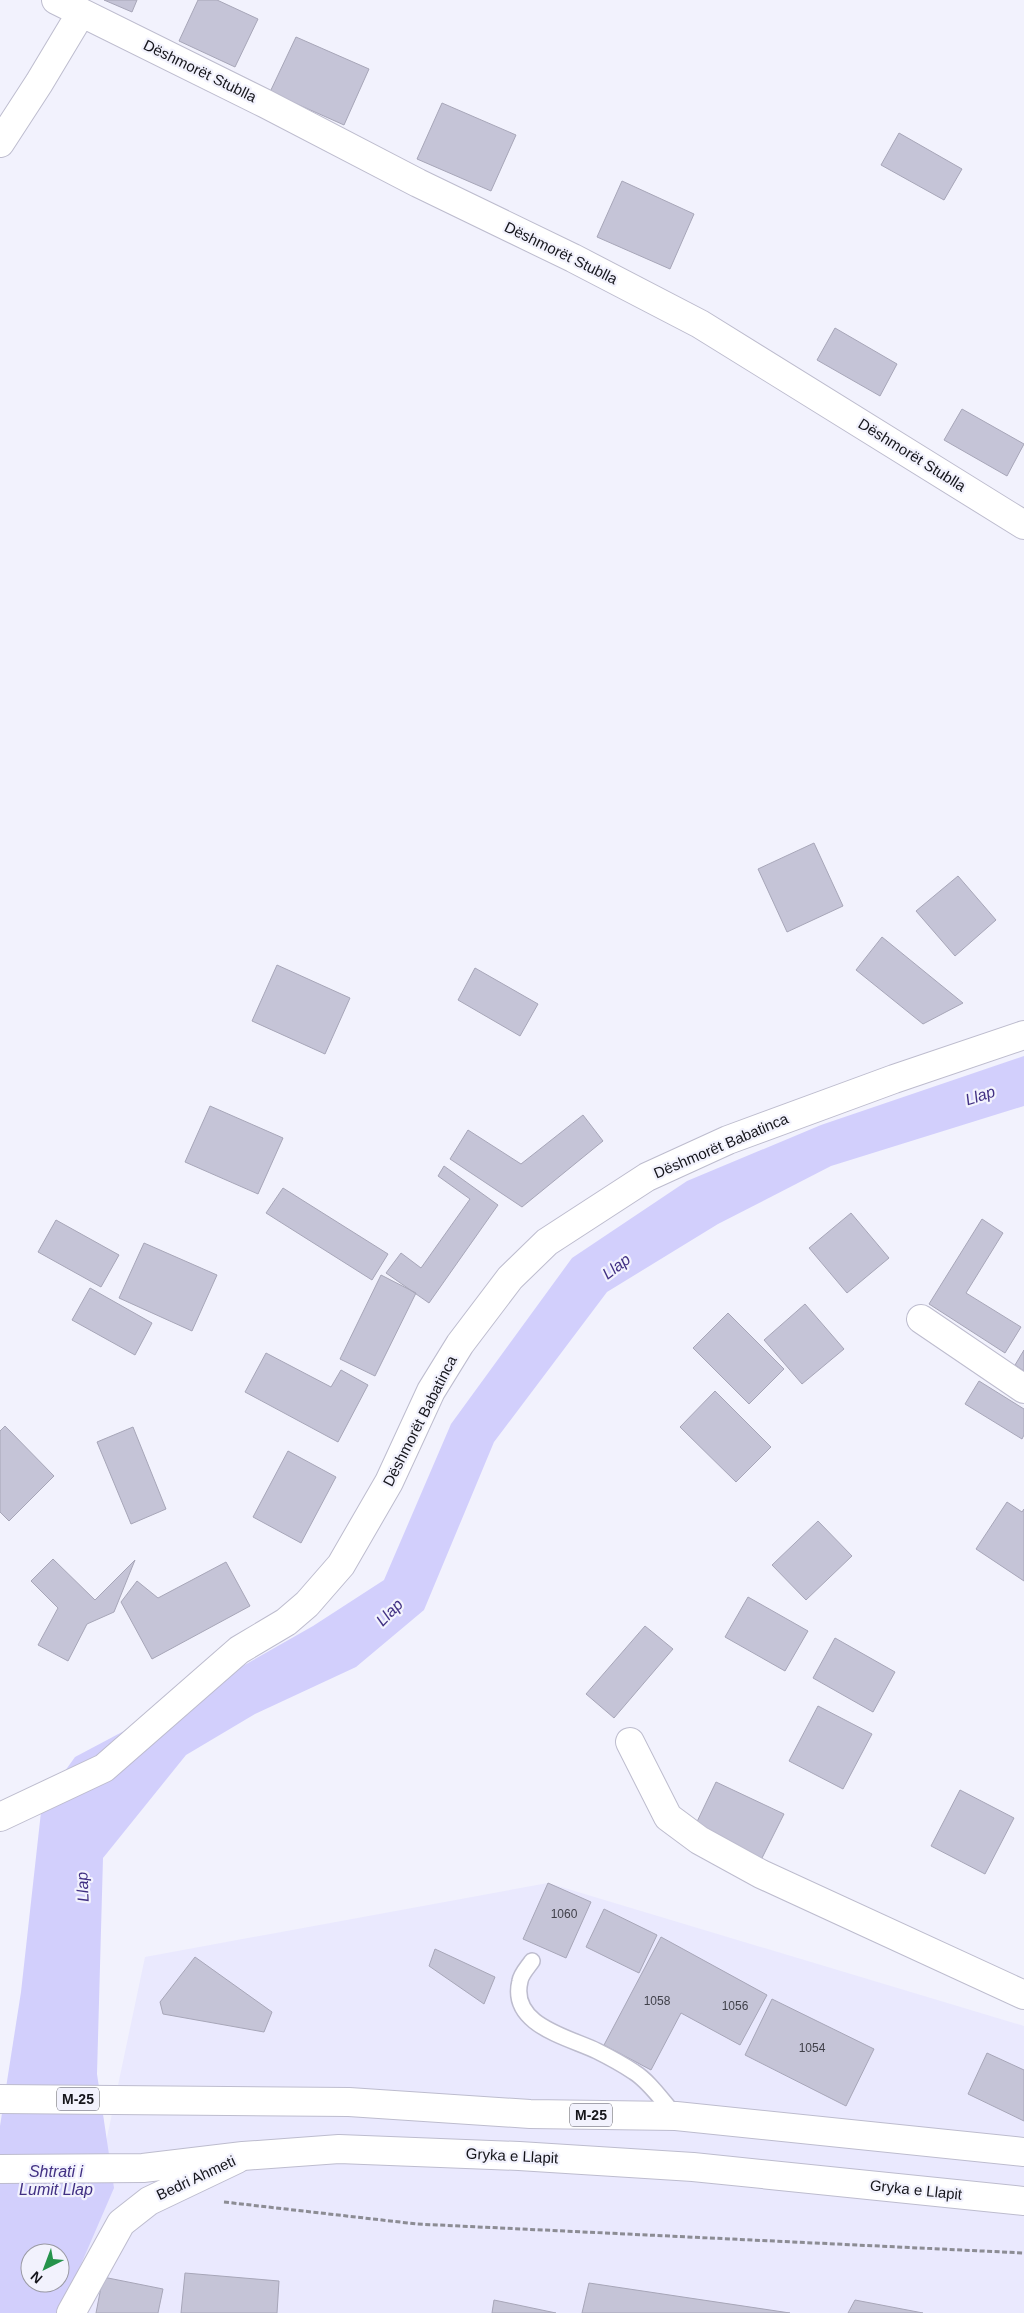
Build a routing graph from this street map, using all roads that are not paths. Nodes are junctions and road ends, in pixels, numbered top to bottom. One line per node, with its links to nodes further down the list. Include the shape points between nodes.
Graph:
1 (56, 0): 2 (street, Dëshmorët Stublla)
2 (81, 13): 3 (street); 4 (street, Dëshmorët Stublla, via 700,324)
3 (0, 143)
4 (1024, 525)
5 (1024, 1035): 9 (street, Dëshmorët Babatinca, via 728,1140 647,1177 547,1242 510,1278 460,1344 432,1391 389,1482 341,1565 307,1604 286,1622 239,1650 104,1768)
6 (921, 1319): 7 (street)
7 (1024, 1389)
8 (630, 1742): 11 (street, via 668,1817 699,1840 761,1874)
9 (0, 1818)
10 (532, 1961): 13 (lane, via 520,1979 519,1991 521,2002 534,2021 636,2073)
11 (1024, 1995)
12 (0, 2099): 13 (street, M-25, via 349,2102 530,2114)
13 (676, 2116): 14 (street, M-25)
14 (1024, 2152)
15 (243, 2156): 16 (street, Gryka e Llapit, via 143,2168); 17 (street, Gryka e Llapit, via 339,2149 519,2156 693,2167); 18 (street, Bedri Ahmeti, via 150,2201 121,2223)
16 (0, 2169)
17 (1024, 2200)
18 (71, 2313)

